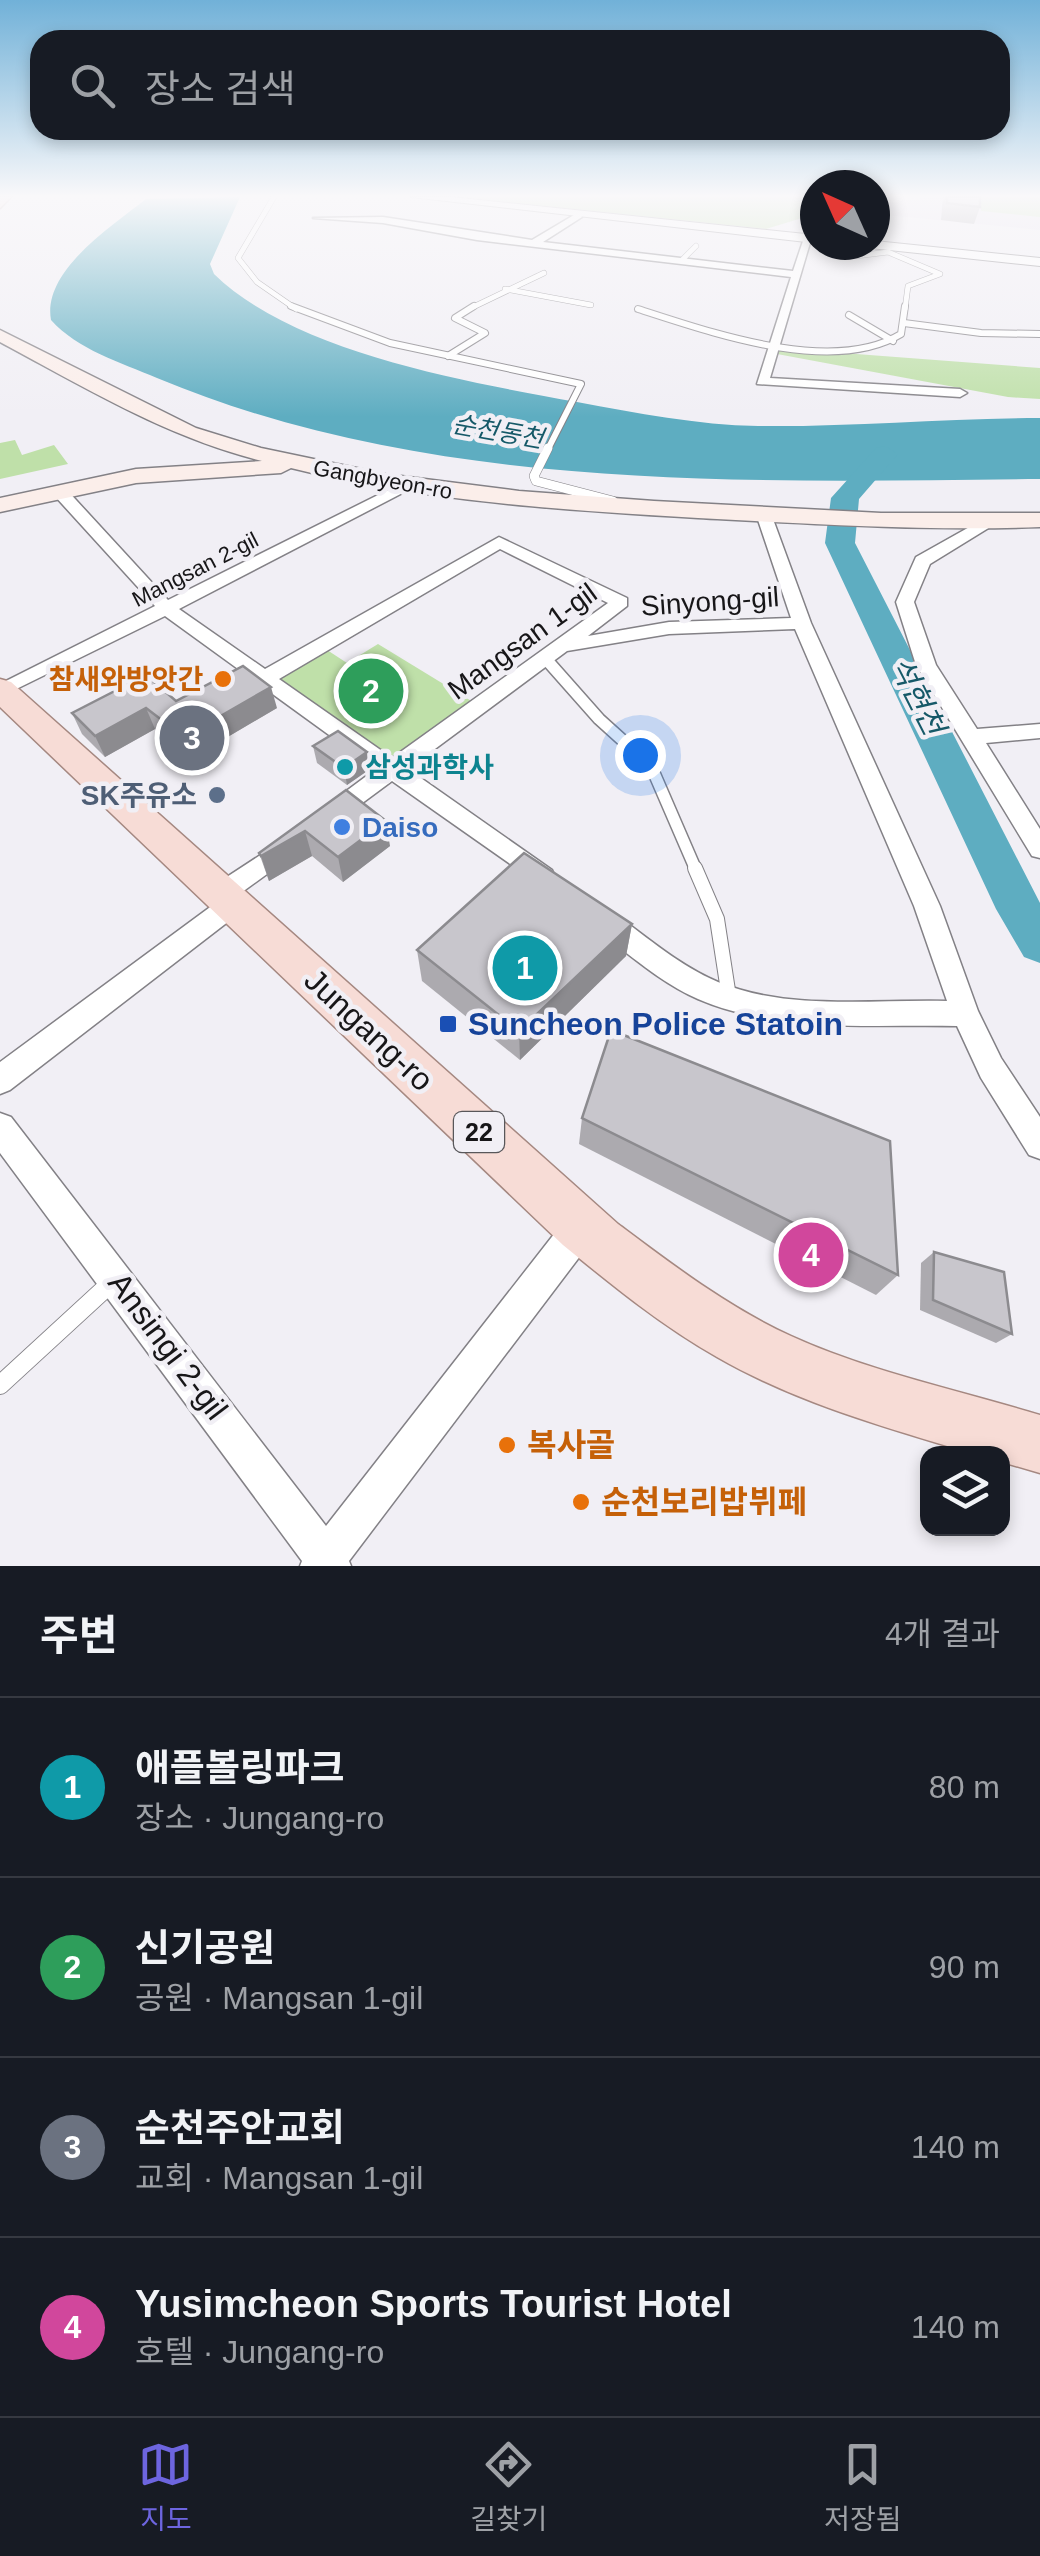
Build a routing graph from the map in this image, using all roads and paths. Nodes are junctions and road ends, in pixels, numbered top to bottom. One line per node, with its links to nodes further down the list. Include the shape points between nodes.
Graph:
1 (248, 270): 16 (lane, via 286,306)
2 (766, 270): 6 (street)
3 (797, 270): 6 (street)
4 (932, 270): 11 (lane, via 940,274 908,286)
5 (544, 273): 7 (lane)
6 (795, 274): 15 (street)
7 (505, 290): 8 (lane); 16 (lane, via 458,314 485,333)
8 (591, 306)
9 (638, 309): 15 (lane, via 715,335)
10 (849, 315): 14 (lane)
11 (904, 323): 12 (lane); 14 (lane)
12 (1040, 334)
13 (0, 335): 18 (main road, Gangbyeon-ro)
14 (893, 342): 15 (lane, via 836,351)
15 (771, 344): 19 (street, via 762,381)
16 (448, 356): 24 (lane, via 581,384 536,468 536,481)
17 (0, 357): 18 (main road)
18 (48, 363): 20 (main road, Gangbyeon-ro, via 163,421)
19 (960, 393)
20 (290, 463): 21 (main road, Gangbyeon-ro); 22 (main road, via 136,476)
21 (408, 486): 24 (main road, Gangbyeon-ro); 28 (street, Mangsan 2-gil)
22 (59, 491): 23 (main road); 28 (street)
23 (0, 505)
24 (632, 507): 25 (main road, Gangbyeon-ro)
25 (764, 514): 27 (main road, Gangbyeon-ro); 29 (street)
26 (1040, 520): 27 (main road)
27 (989, 522): 34 (street, via 922,561 905,602 926,665)
28 (167, 609): 31 (street); 32 (street, Mangsan 2-gil)
29 (802, 623): 30 (street, Sinyong-gil, via 669,628); 39 (street, via 906,856)
30 (554, 652): 31 (street, Mangsan 1-gil, via 622,602 499,542); 35 (street, Mangsan 1-gil); 38 (lane, via 599,719 651,766 717,919)
31 (263, 679): 35 (street)
32 (2, 693): 37 (main road, Jungang-ro / 22)
33 (1040, 731): 34 (street)
34 (971, 737): 36 (street)
35 (392, 771): 37 (street, Mangsan 1-gil); 38 (street, via 689,980)
36 (1040, 849)
37 (228, 898): 40 (street); 43 (main road, Jungang-ro / 22)
38 (729, 997): 39 (street, via 840,1014)
39 (966, 1014): 42 (street)
40 (0, 1080)
41 (0, 1128): 44 (street, Ansingi 2-gil)
42 (1040, 1144)
43 (581, 1227): 46 (main road, Jungang-ro / 22, via 740,1339 816,1372); 47 (street)
44 (117, 1278): 45 (lane); 47 (street, Ansingi 2-gil)
45 (0, 1385)
46 (1040, 1444)
47 (326, 1564)

